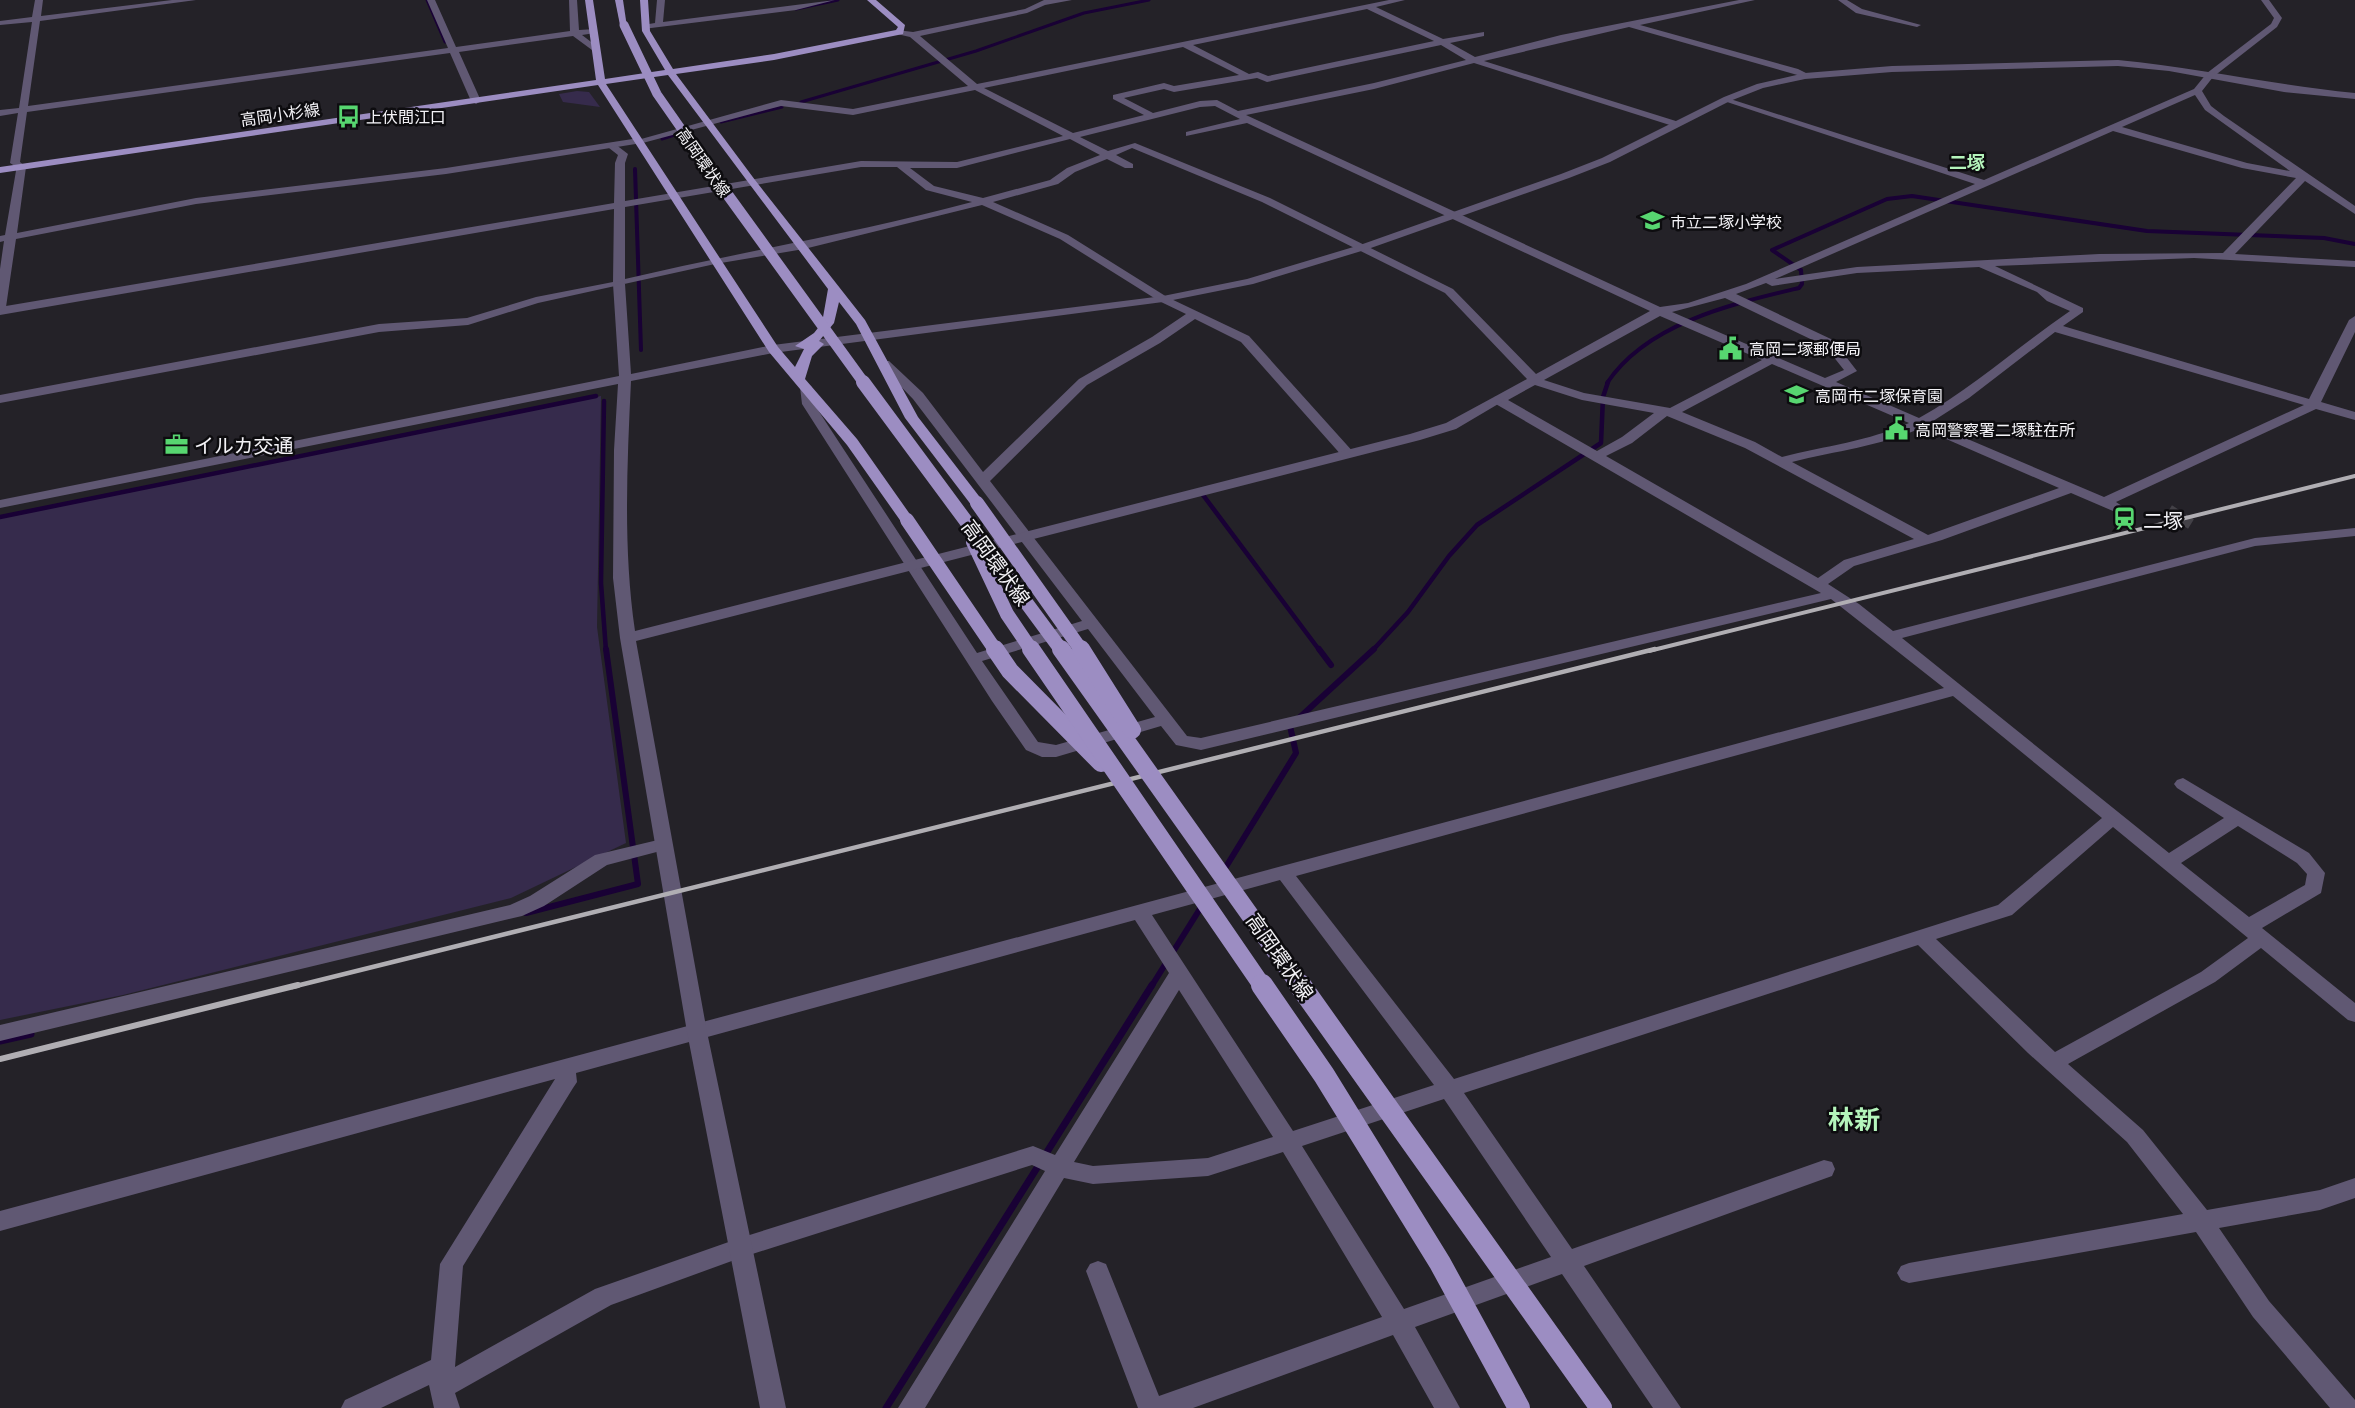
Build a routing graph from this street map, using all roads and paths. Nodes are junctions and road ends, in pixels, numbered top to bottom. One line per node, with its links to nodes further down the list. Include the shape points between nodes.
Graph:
1 (39, 0): 20 (street)
2 (192, 0): 20 (street)
3 (431, 0): 35 (street)
4 (573, 0): 29 (street)
5 (589, 0): 27 (main road)
6 (619, 0): 23 (main road, 高岡環状線)
7 (626, 0): 23 (main road)
8 (644, 0): 26 (main road)
9 (661, 0): 24 (street)
10 (831, 0): 24 (street)
11 (871, 0): 28 (main road, via 902,27)
12 (1068, 0): 18 (street)
13 (1356, 0): 19 (street)
14 (1401, 0): 19 (street)
15 (1751, 0): 22 (street)
16 (1842, 0): 25 (street, via 1859,11)
17 (2265, 0): 39 (street, via 2278,18 2274,25)
18 (1047, 2): 31 (street, via 1027,11)
19 (1369, 7): 32 (street); 33 (street)
20 (36, 19): 21 (street); 52 (street)
21 (0, 23)
22 (1628, 24): 36 (street); 41 (street)
23 (624, 25): 118 (main road, 高岡環状線, bridge, via 663,104)
24 (660, 25): 26 (street)
25 (1917, 26)
26 (646, 29): 38 (main road); 42 (main road, via 643,39 648,58)
27 (592, 32): 29 (street); 34 (main road)
28 (900, 32): 31 (street); 38 (main road)
29 (575, 34): 34 (street); 35 (street)
30 (1481, 34): 32 (street)
31 (913, 35): 45 (street)
32 (1442, 42): 36 (street); 40 (street, via 1267,79)
33 (1184, 44): 40 (street); 45 (street)
34 (595, 48): 37 (main road)
35 (454, 50): 50 (street); 52 (street)
36 (1473, 60): 55 (street, via 1374,86); 59 (street)
37 (599, 72): 42 (main road); 43 (main road)
38 (670, 72): 42 (main road); 46 (main road)
39 (2210, 75): 41 (street, via 2145,65 2097,63 1892,69); 47 (street); 48 (street, via 2284,89)
40 (1247, 76): 44 (street)
41 (1804, 76): 49 (street, via 1760,86)
42 (637, 77): 43 (main road); 46 (main road); 53 (main road, via 624,93)
43 (601, 83): 50 (main road, 高岡小杉線); 53 (main road)
44 (1199, 84): 51 (street, via 1219,99); 56 (street, via 1174,89 1164,86 1116,98)
45 (974, 86): 58 (street, via 853,112 781,103); 62 (street)
46 (684, 88): 58 (main road)
47 (2197, 91): 60 (street); 70 (street, via 2208,108)
48 (2355, 96)
49 (1727, 99): 59 (street); 72 (street)
50 (476, 101): 68 (main road, 高岡小杉線)
51 (1217, 103): 55 (street); 56 (street)
52 (23, 110): 54 (street); 68 (street, via 15,163)
53 (621, 111): 63 (main road)
54 (0, 113)
55 (1237, 114): 57 (street)
56 (1152, 116): 62 (street)
57 (1248, 120): 61 (street); 77 (street)
58 (708, 123): 63 (street); 71 (main road)
59 (1676, 124): 77 (street, via 1606,160)
60 (2110, 127): 70 (street, via 2246,166); 72 (street)
61 (1189, 134)
62 (1070, 136): 65 (street); 66 (street, via 957,165)
63 (639, 141): 64 (street); 73 (main road)
64 (612, 146): 75 (street, via 623,154); 78 (street, via 446,171 195,201)
65 (1104, 155): 67 (street); 74 (street, via 1054,182); 81 (street, via 1132,145 1256,195)
66 (898, 163): 71 (street, via 861,164); 74 (street, via 930,188)
67 (1129, 166)
68 (21, 167): 69 (main road, 高岡小杉線); 78 (street)
69 (0, 170)
70 (2303, 177): 76 (street); 82 (street)
71 (752, 182): 73 (street); 80 (main road)
72 (1983, 183): 88 (street)
73 (673, 196): 75 (street); 83 (main road)
74 (982, 201): 80 (street); 90 (street, via 1064,237)
75 (621, 205): 86 (street); 91 (street)
76 (2355, 212)
77 (1455, 214): 81 (street); 92 (street)
78 (12, 237): 79 (street); 91 (street)
79 (0, 239)
80 (804, 246): 83 (street); 87 (main road)
81 (1364, 247): 90 (street, via 1250,282); 103 (street, via 1449,291)
82 (2226, 257): 84 (street, via 2172,255); 85 (street)
83 (715, 261): 86 (street); 99 (main road)
84 (1980, 264): 88 (street, via 1857,270); 95 (street, via 2079,310)
85 (2355, 264)
86 (620, 284): 102 (street); 106 (street, via 536,300 468,321 379,328)
87 (834, 286): 96 (main road); 98 (main road, via 833,307 824,333)
88 (1750, 286): 89 (street)
89 (1726, 294): 92 (street); 104 (street, via 1829,343 1851,371)
90 (1163, 299): 93 (street); 96 (street)
91 (0, 309)
92 (1659, 311): 100 (street); 103 (street)
93 (1194, 314): 112 (street, via 1245,339); 115 (street, via 1083,382)
94 (2355, 320): 108 (street)
95 (2052, 327): 108 (street); 111 (street, via 1957,403)
96 (867, 336): 97 (street); 101 (main road)
97 (822, 342): 98 (street); 105 (main road, via 807,350 802,358)
98 (801, 346): 99 (street)
99 (773, 349): 102 (street); 105 (main road)
100 (1773, 359): 104 (street); 109 (street)
101 (885, 364): 115 (street, via 918,396); 137 (main road, bridge, via 912,418 1082,650)
102 (625, 378): 117 (street); 127 (street, via 620,557)
103 (1535, 381): 107 (street); 109 (street, via 1582,396)
104 (1826, 382): 111 (street)
105 (803, 384): 122 (street, via 808,404); 132 (main road, bridge, via 852,442 1010,671)
106 (0, 399)
107 (1499, 400): 112 (street, via 1451,426); 113 (street)
108 (2312, 406): 110 (street); 116 (street, via 2112,504)
109 (1668, 412): 113 (street); 114 (street)
110 (2355, 416)
111 (1920, 422): 114 (street, via 1887,438); 116 (street)
112 (1348, 454): 120 (street)
113 (1597, 456): 123 (street)
114 (1782, 461): 121 (street)
115 (982, 481): 120 (street)
116 (2071, 488): 121 (street)
117 (0, 504)
118 (956, 507): 132 (main road, 高岡環状線, bridge, via 1007,614); 137 (main road, 高岡環状線, bridge)
119 (2355, 532): 126 (street, via 2255,542)
120 (1024, 536): 122 (street); 125 (street)
121 (1926, 540): 123 (street, via 1849,563)
122 (914, 565): 127 (street); 128 (street)
123 (1818, 584): 124 (street)
124 (1834, 594): 126 (street); 130 (street, via 1201,744 1182,741)
125 (1092, 623): 128 (street); 130 (street)
126 (1890, 636): 129 (street)
127 (627, 638): 135 (street)
128 (974, 659): 130 (street, via 1032,746 1042,751 1056,751)
129 (1956, 690): 133 (street); 138 (street)
130 (1165, 719)
131 (2183, 784): 134 (street)
132 (1131, 793): 167 (main road, 高岡環状線, bridge, via 1324,1075 1440,1263)
133 (2114, 817): 136 (street); 141 (street, via 2005,910)
134 (2237, 818): 136 (street); 140 (street, via 2303,858 2316,873 2314,888)
135 (662, 845): 144 (street); 145 (street, via 601,860 515,911)
136 (2169, 862): 140 (street)
137 (1216, 863): 168 (main road, 高岡環状線, bridge)
138 (1284, 873): 139 (street); 148 (street)
139 (1139, 911): 142 (street); 144 (street)
140 (2255, 932): 143 (street); 146 (street, via 2208,977)
141 (1922, 937): 146 (street); 148 (street)
142 (1179, 973): 149 (street); 150 (street)
143 (2355, 1014)
144 (697, 1032): 147 (street); 155 (street)
145 (0, 1033)
146 (2053, 1063): 153 (street, via 2135,1136)
147 (565, 1069): 154 (street); 160 (street, via 566,1082 452,1263)
148 (1449, 1089): 149 (street); 156 (street)
149 (1288, 1141): 150 (street, via 1208,1167 1093,1175); 159 (street)
150 (1048, 1162): 155 (street); 163 (street)
151 (1824, 1169): 156 (street)
152 (2355, 1188): 153 (street, via 2320,1200)
153 (2200, 1219): 158 (street); 170 (street, via 2261,1309)
154 (0, 1221)
155 (740, 1248): 160 (street, via 603,1297); 162 (street)
156 (1567, 1261): 159 (street); 169 (street)
157 (1098, 1272): 164 (street)
158 (1909, 1273)
159 (1400, 1323): 165 (street); 166 (street)
160 (444, 1388): 161 (street)
161 (354, 1408)
162 (773, 1408)
163 (910, 1408)
164 (1152, 1408)
165 (1160, 1408)
166 (1447, 1408)
167 (1519, 1408)
168 (1601, 1408)
169 (1668, 1408)
170 (2346, 1408)

